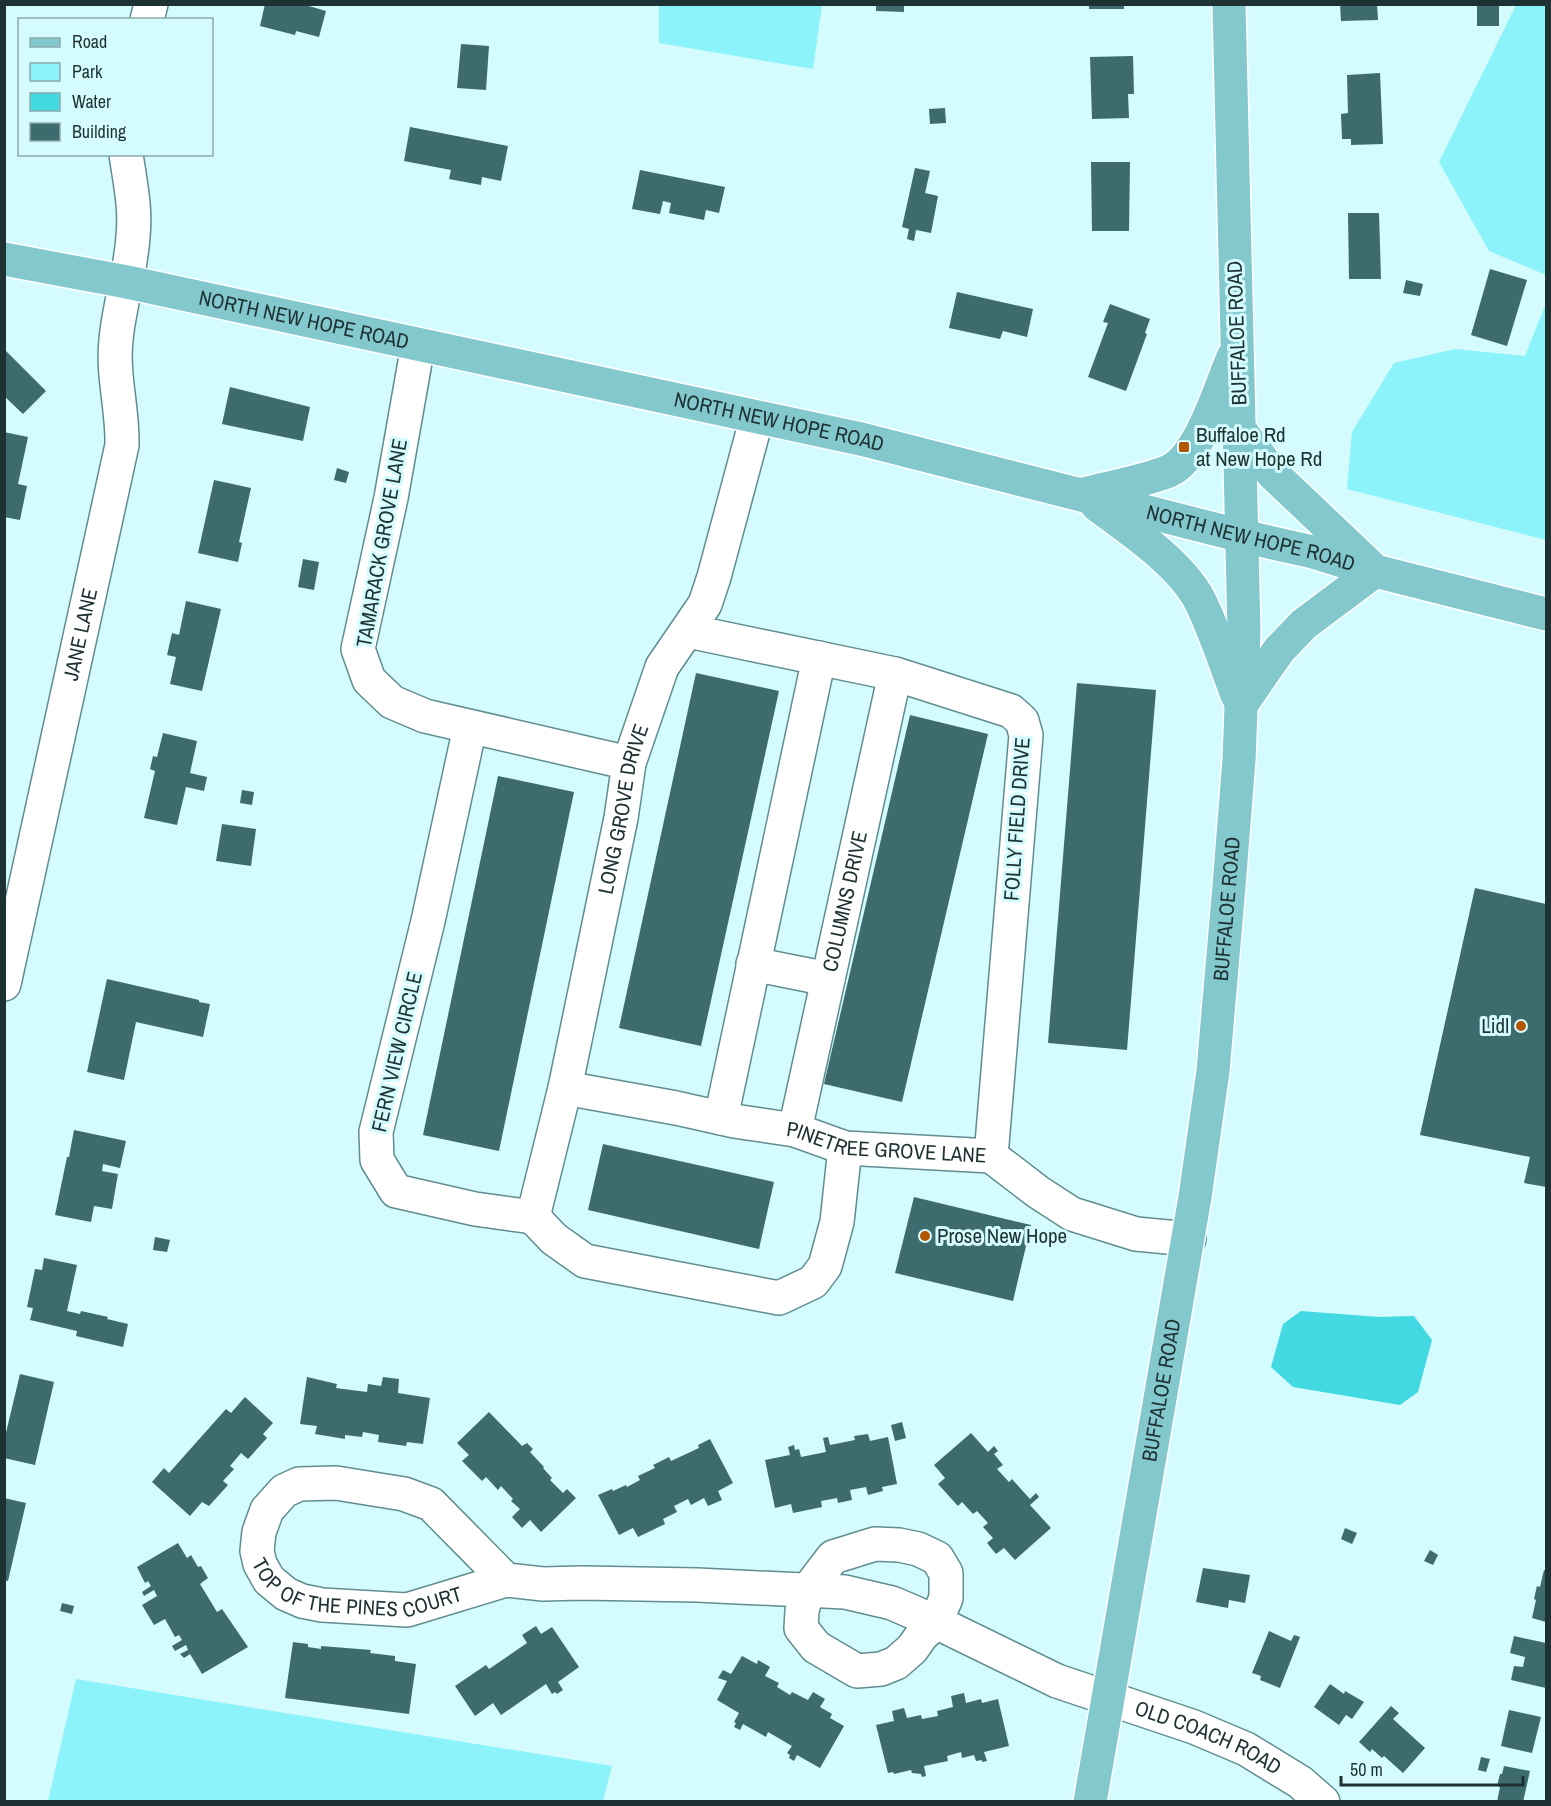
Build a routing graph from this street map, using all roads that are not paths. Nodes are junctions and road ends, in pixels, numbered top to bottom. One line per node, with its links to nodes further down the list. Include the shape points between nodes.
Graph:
1 (1229, 4): 6 (main road, BUFFALOE ROAD)
2 (126, 156): 4 (street, JANE LANE, via 134,203)
3 (4, 259): 4 (main road, NORTH NEW HOPE ROAD)
4 (127, 282): 5 (main road, NORTH NEW HOPE ROAD); 21 (street, JANE LANE, via 116,340 115,370 123,425 117,473)
5 (418, 345): 7 (main road, NORTH NEW HOPE ROAD); 17 (street, TAMARACK GROVE LANE, via 391,498 358,650 369,680 392,702 425,716)
6 (1238, 345): 8 (main road, BUFFALOE ROAD); 9 (main road, via 1198,442 1183,461 1170,470)
7 (757, 417): 9 (main road, NORTH NEW HOPE ROAD); 13 (street, LONG GROVE DRIVE, via 714,577 705,604)
8 (1240, 430): 10 (main road, BUFFALOE ROAD); 11 (main road, via 1273,474)
9 (1083, 495): 10 (main road, NORTH NEW HOPE ROAD); 16 (main road, via 1148,542 1186,581 1199,599)
10 (1242, 536): 11 (main road, NORTH NEW HOPE ROAD); 16 (main road, BUFFALOE ROAD)
11 (1375, 570): 12 (main road, NORTH NEW HOPE ROAD); 16 (main road, via 1304,624 1279,650)
12 (1546, 614)
13 (688, 631): 14 (street, FOLLY FIELD DRIVE); 18 (street, LONG GROVE DRIVE, via 662,667)
14 (819, 658): 15 (street, FOLLY FIELD DRIVE); 19 (street)
15 (895, 674): 20 (street, COLUMNS DRIVE); 26 (street, FOLLY FIELD DRIVE, via 1011,711 1022,721 1026,735)
16 (1241, 705): 28 (main road, BUFFALOE ROAD, via 1213,1071)
17 (470, 727): 18 (street, TAMARACK GROVE LANE); 27 (street, FERN VIEW CIRCLE, via 376,1132 377,1160 396,1191)
18 (629, 762): 22 (street, LONG GROVE DRIVE)
19 (753, 964): 20 (street); 23 (street)
20 (828, 980): 24 (street, COLUMNS DRIVE)
21 (4, 984)
22 (565, 1088): 23 (street, PINETREE GROVE LANE); 27 (street, LONG GROVE DRIVE)
23 (721, 1118): 24 (street, PINETREE GROVE LANE)
24 (795, 1130): 25 (street, PINETREE GROVE LANE)
25 (845, 1148): 26 (street, PINETREE GROVE LANE); 27 (street, via 837,1222 825,1266 813,1282 779,1298 585,1261 554,1239)
26 (991, 1156): 28 (street, PINETREE GROVE LANE, via 1072,1214 1136,1234)
27 (533, 1217)
28 (1189, 1239): 32 (main road, BUFFALOE ROAD)
29 (506, 1580): 29 (street, TOP OF THE PINES COURT, via 431,1504 404,1494 336,1484 299,1484 284,1491 267,1510 259,1532 257,1551 269,1580 286,1594 322,1605 407,1610); 30 (street, TOP OF THE PINES COURT)
30 (807, 1591): 31 (street, TOP OF THE PINES COURT, via 845,1592 892,1603); 31 (street, via 801,1628 816,1647 857,1671 896,1663); 31 (street, via 833,1557 875,1544 918,1549 937,1558 946,1573 946,1598)
31 (936, 1622): 32 (street, TOP OF THE PINES COURT)
32 (1097, 1695): 33 (main road, BUFFALOE ROAD); 34 (street, OLD COACH ROAD, via 1246,1749 1300,1782)
33 (1090, 1802)
34 (1323, 1802)

